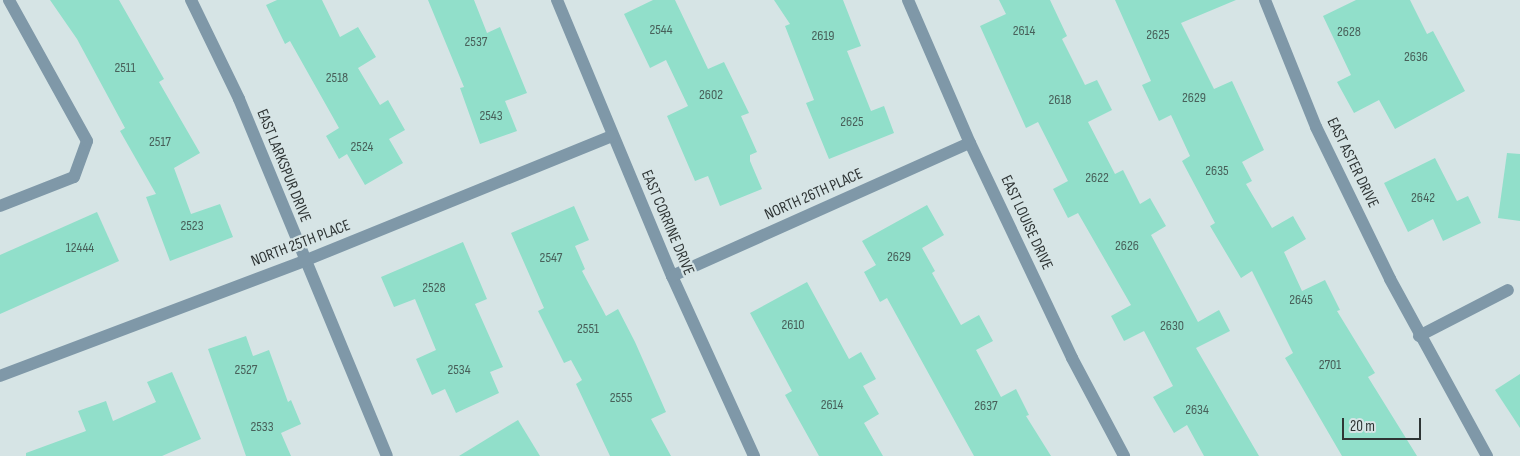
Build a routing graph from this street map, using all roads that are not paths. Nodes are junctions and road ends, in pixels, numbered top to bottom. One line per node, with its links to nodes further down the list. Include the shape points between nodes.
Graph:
1 (9, 0): 8 (street, via 86,141 74,177)
2 (191, 0): 9 (street, EAST LARKSPUR DRIVE, via 239,99)
3 (557, 0): 6 (street, EAST CORRINE DRIVE)
4 (908, 0): 7 (street, EAST LOUISE DRIVE)
5 (1265, 0): 12 (street, EAST ASTER DRIVE, via 1316,127)
6 (612, 136): 9 (street, NORTH 25TH PLACE); 10 (street, EAST CORRINE DRIVE)
7 (970, 143): 10 (street, NORTH 26TH PLACE); 16 (street, EAST LOUISE DRIVE, via 1072,358)
8 (0, 206)
9 (304, 261): 13 (street, NORTH 25TH PLACE); 14 (street, EAST LARKSPUR DRIVE)
10 (672, 276): 15 (street, EAST CORRINE DRIVE)
11 (1508, 290): 12 (street)
12 (1420, 336): 17 (street, EAST ASTER DRIVE)
13 (0, 376)
14 (387, 456)
15 (754, 456)
16 (1124, 456)
17 (1487, 456)

